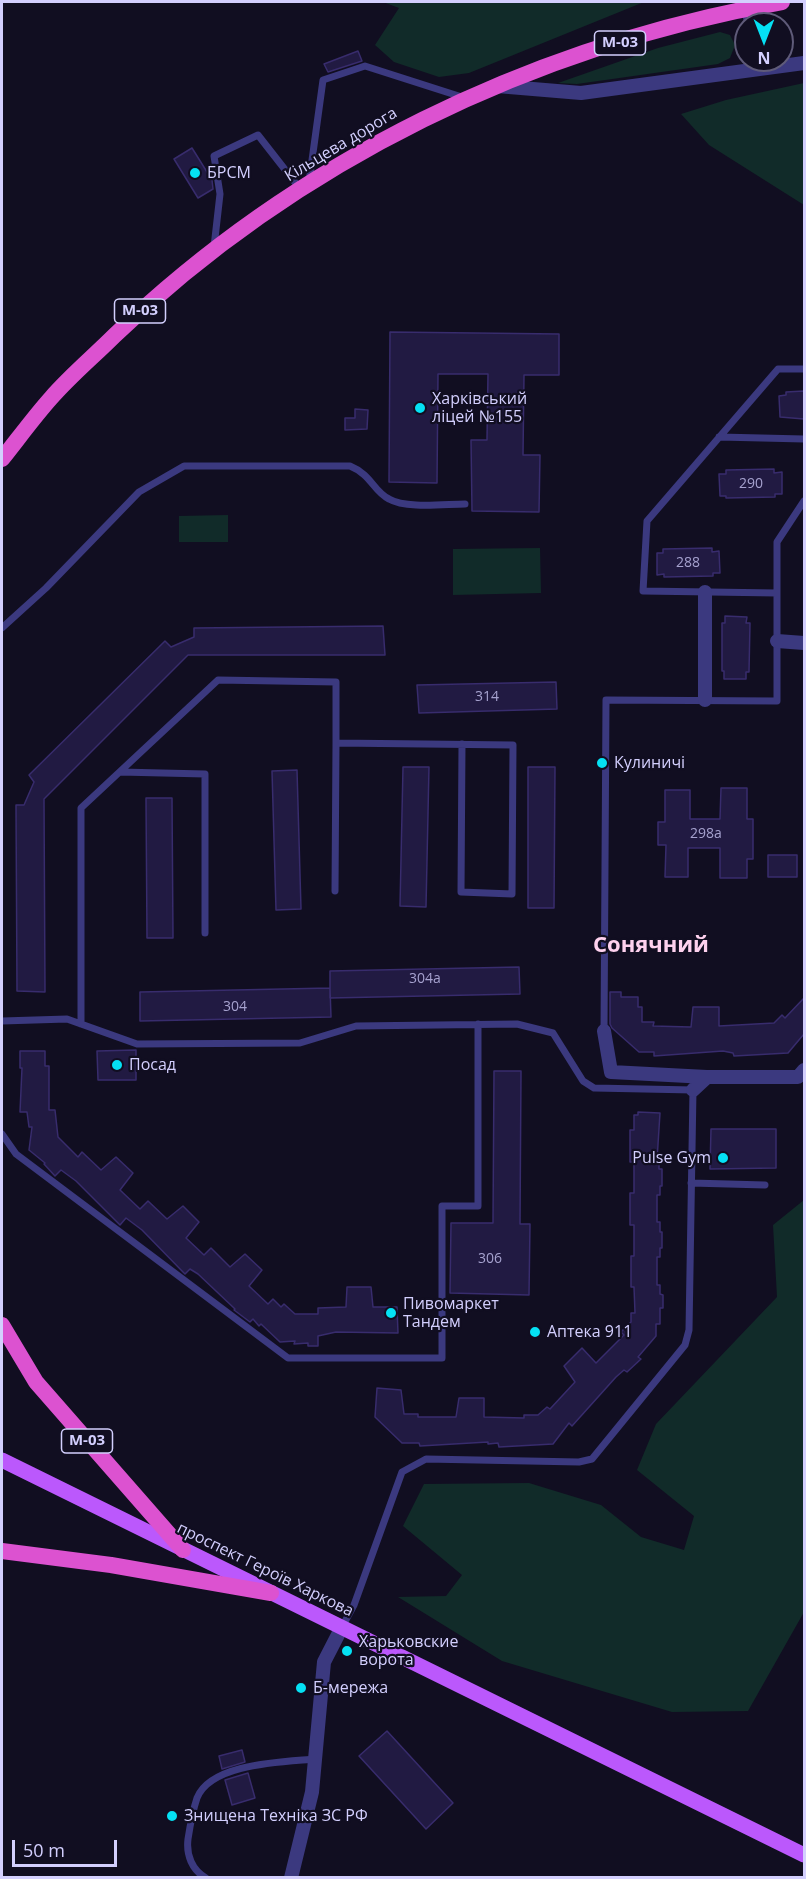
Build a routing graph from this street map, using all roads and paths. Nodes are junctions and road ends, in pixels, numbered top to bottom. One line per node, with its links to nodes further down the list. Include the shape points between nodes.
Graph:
1 (782, 2): 2 (highway, Кільцева дорога)
2 (749, 11): 4 (highway, Кільцева дорога / М-03, via 577,55)
3 (734, 68): 4 (street, via 580,93)
4 (493, 85): 5 (highway, Кільцева дорога / М-03)
5 (465, 98): 6 (highway, Кільцева дорога / М-03, via 358,153); 6 (lane, via 365,66 323,80)
6 (305, 187): 7 (highway, Кільцева дорога / М-03); 7 (lane, via 258,135 214,156 220,194)
7 (213, 251): 11 (highway, Кільцева дорога / М-03, via 156,296 52,396)
8 (804, 369): 9 (lane, via 778,369)
9 (719, 437): 10 (lane); 14 (lane, via 646,521 643,591)
10 (804, 439)
11 (2, 459)
12 (804, 501): 15 (lane, via 777,542)
13 (465, 504): 16 (lane, via 400,504 387,499 364,471 350,466 184,466 139,492)
14 (705, 592): 15 (lane); 19 (street)
15 (777, 593): 17 (lane)
16 (2, 628)
17 (777, 641): 18 (street); 19 (lane, via 777,701)
18 (804, 643)
19 (705, 700): 28 (lane, via 606,700)
20 (336, 743): 21 (lane); 22 (lane, via 336,682 218,680); 23 (lane)
21 (462, 744): 21 (lane, via 460,892 512,894 513,745)
22 (120, 772): 24 (lane, via 205,774); 26 (lane, via 81,808)
23 (335, 891)
24 (205, 933)
25 (2, 1021): 26 (lane, via 67,1019)
26 (81, 1024): 27 (lane, via 137,1044 300,1043 356,1026)
27 (478, 1024): 31 (lane, via 517,1024 553,1033 583,1081 594,1088); 32 (lane, via 478,1206 442,1206 442,1358 288,1358 16,1154)
28 (604, 1031): 30 (street, via 611,1072)
29 (804, 1070): 30 (street, via 798,1077)
30 (707, 1077): 31 (street)
31 (693, 1090): 33 (lane)
32 (2, 1134)
33 (691, 1183): 34 (lane); 40 (lane, via 689,1330 685,1345 592,1459 426,1459 402,1472 354,1605)
34 (765, 1185)
35 (2, 1324): 37 (highway, М-03, via 36,1382)
36 (2, 1460): 37 (main road, проспект Героїв Харкова)
37 (183, 1550): 39 (main road, проспект Героїв Харкова)
38 (2, 1551): 39 (highway)
39 (271, 1593): 40 (main road, проспект Героїв Харкова)
40 (342, 1627): 41 (street, via 324,1662); 42 (main road, проспект Героїв Харкова)
41 (315, 1759): 43 (lane, via 259,1765 226,1773 210,1782 198,1797 188,1841 189,1857 197,1873); 44 (street, via 312,1792)
42 (804, 1855)
43 (206, 1878)
44 (291, 1878)

